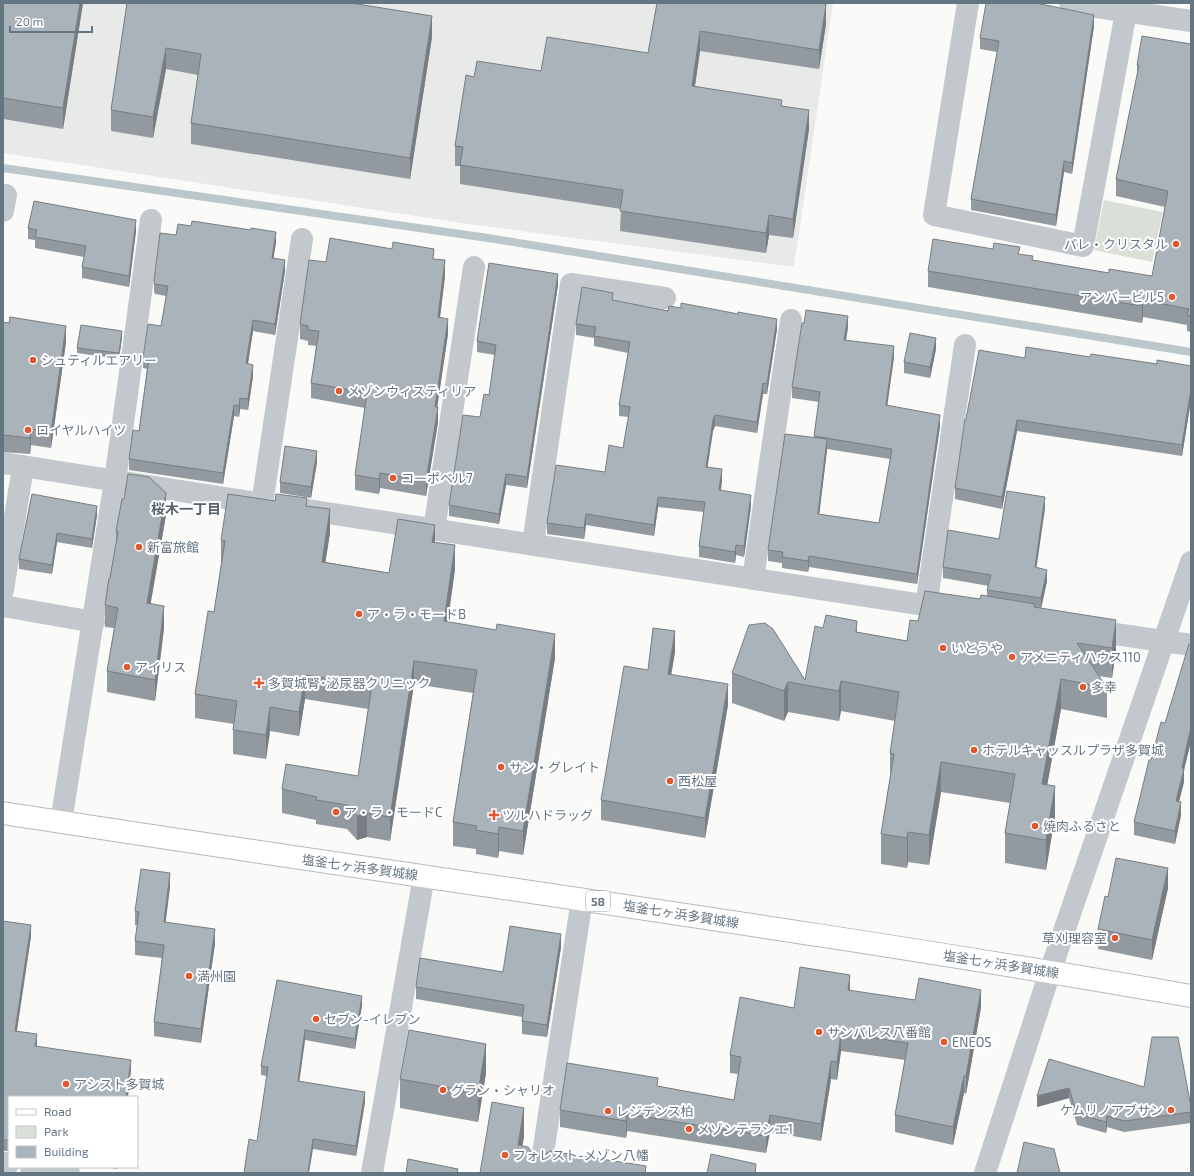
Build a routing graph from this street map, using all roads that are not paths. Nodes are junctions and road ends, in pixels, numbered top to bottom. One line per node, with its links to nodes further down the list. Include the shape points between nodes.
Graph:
1 (968, 3): 3 (street, via 934,216 1083,246)
2 (1070, 3): 3 (street)
3 (1126, 12): 4 (street)
4 (1191, 21)
5 (151, 220): 12 (street)
6 (302, 239): 13 (street)
7 (474, 267): 14 (street)
8 (666, 298): 15 (street, via 571,284)
9 (791, 320): 17 (street)
10 (965, 345): 20 (street)
11 (13, 465): 12 (street); 18 (street)
12 (115, 481): 13 (street); 22 (street)
13 (262, 504): 14 (street)
14 (434, 530): 15 (street)
15 (533, 544): 17 (street)
16 (1191, 562): 24 (street)
17 (753, 579): 20 (street)
18 (3, 590)
19 (3, 606): 22 (street)
20 (926, 606): 21 (street)
21 (973, 613)
22 (94, 622): 27 (street)
23 (1065, 627): 24 (street)
24 (1164, 642): 25 (street); 30 (street)
25 (1191, 645)
26 (3, 813): 27 (main road, 塩釜七ヶ浜多賀城線 / 58)
27 (61, 822): 28 (main road, 塩釜七ヶ浜多賀城線 / 58)
28 (424, 876): 29 (main road, 塩釜七ヶ浜多賀城線 / 58); 34 (street)
29 (582, 899): 30 (main road, 塩釜七ヶ浜多賀城線 / 58); 35 (street)
30 (1050, 972): 31 (main road, 塩釜七ヶ浜多賀城線 / 58); 36 (street)
31 (1191, 996)
32 (37, 1168): 33 (street)
33 (69, 1173)
34 (372, 1173)
35 (540, 1173)
36 (985, 1173)

